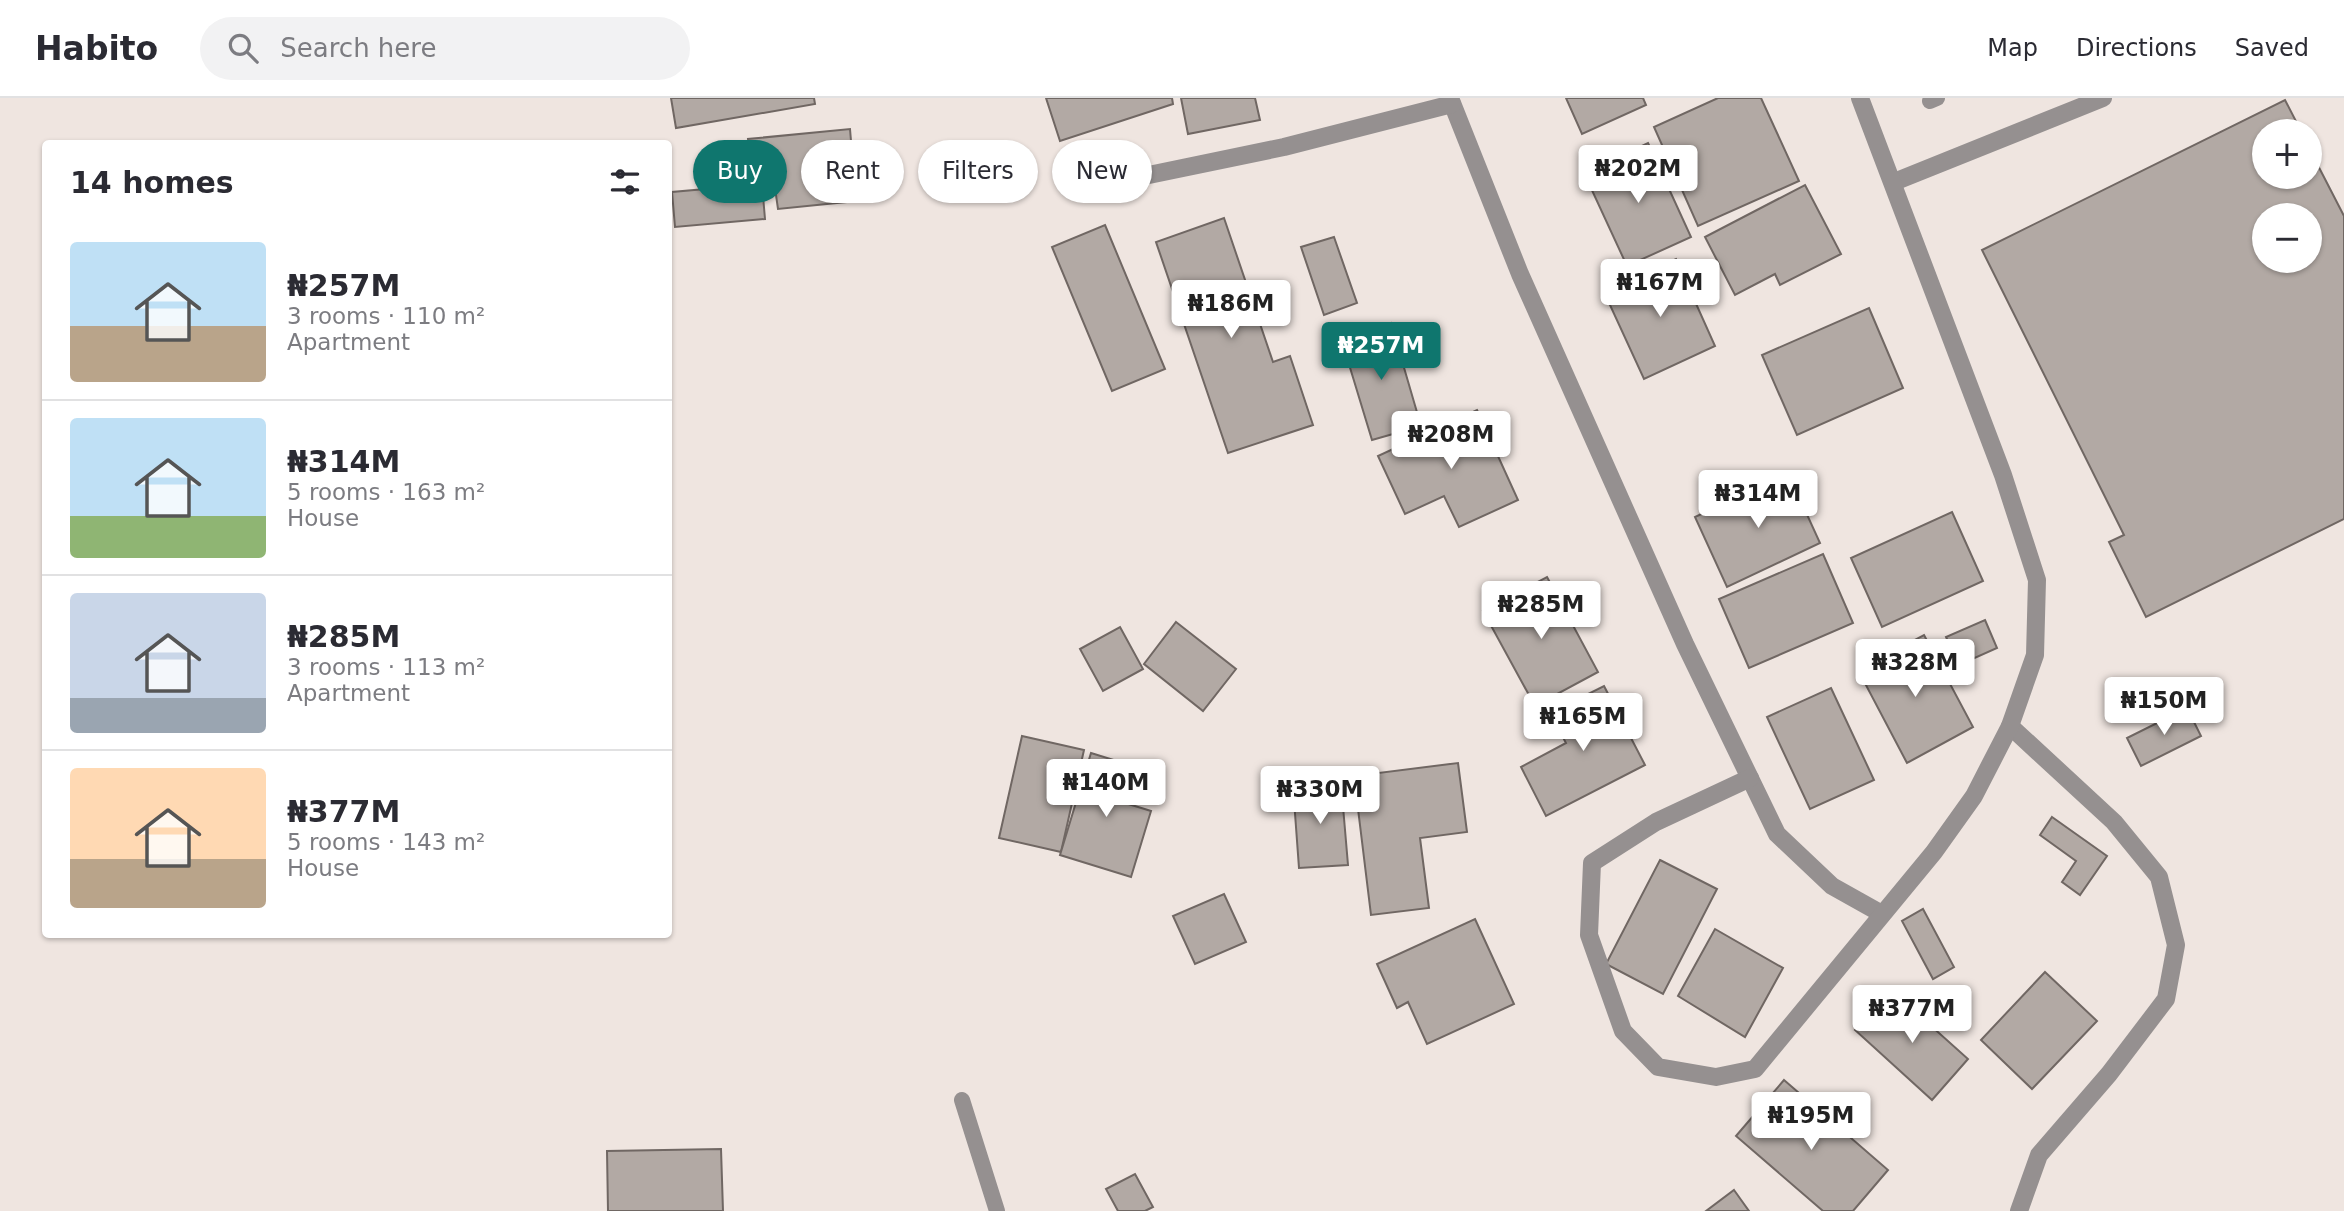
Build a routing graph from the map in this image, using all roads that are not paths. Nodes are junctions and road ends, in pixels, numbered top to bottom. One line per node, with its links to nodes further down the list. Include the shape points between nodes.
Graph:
1 (1860, 98): 5 (street)
2 (2103, 98): 5 (street)
3 (1451, 101): 4 (street, via 1284,147); 7 (street, via 1520,274 1685,644)
4 (1152, 174)
5 (1894, 182): 6 (street, via 2003,475 2037,580 2035,655)
6 (2010, 726): 8 (street, via 1975,796); 11 (street, via 2114,822 2159,877 2176,945 2166,999 2039,1155)
7 (1750, 778): 8 (street, via 1777,834 1832,886); 8 (street, via 1656,822 1592,863 1589,935 1623,1031 1658,1067 1716,1077 1755,1069)
8 (1882, 914)
9 (962, 1100): 10 (lane)
10 (996, 1211)
11 (2019, 1211)

